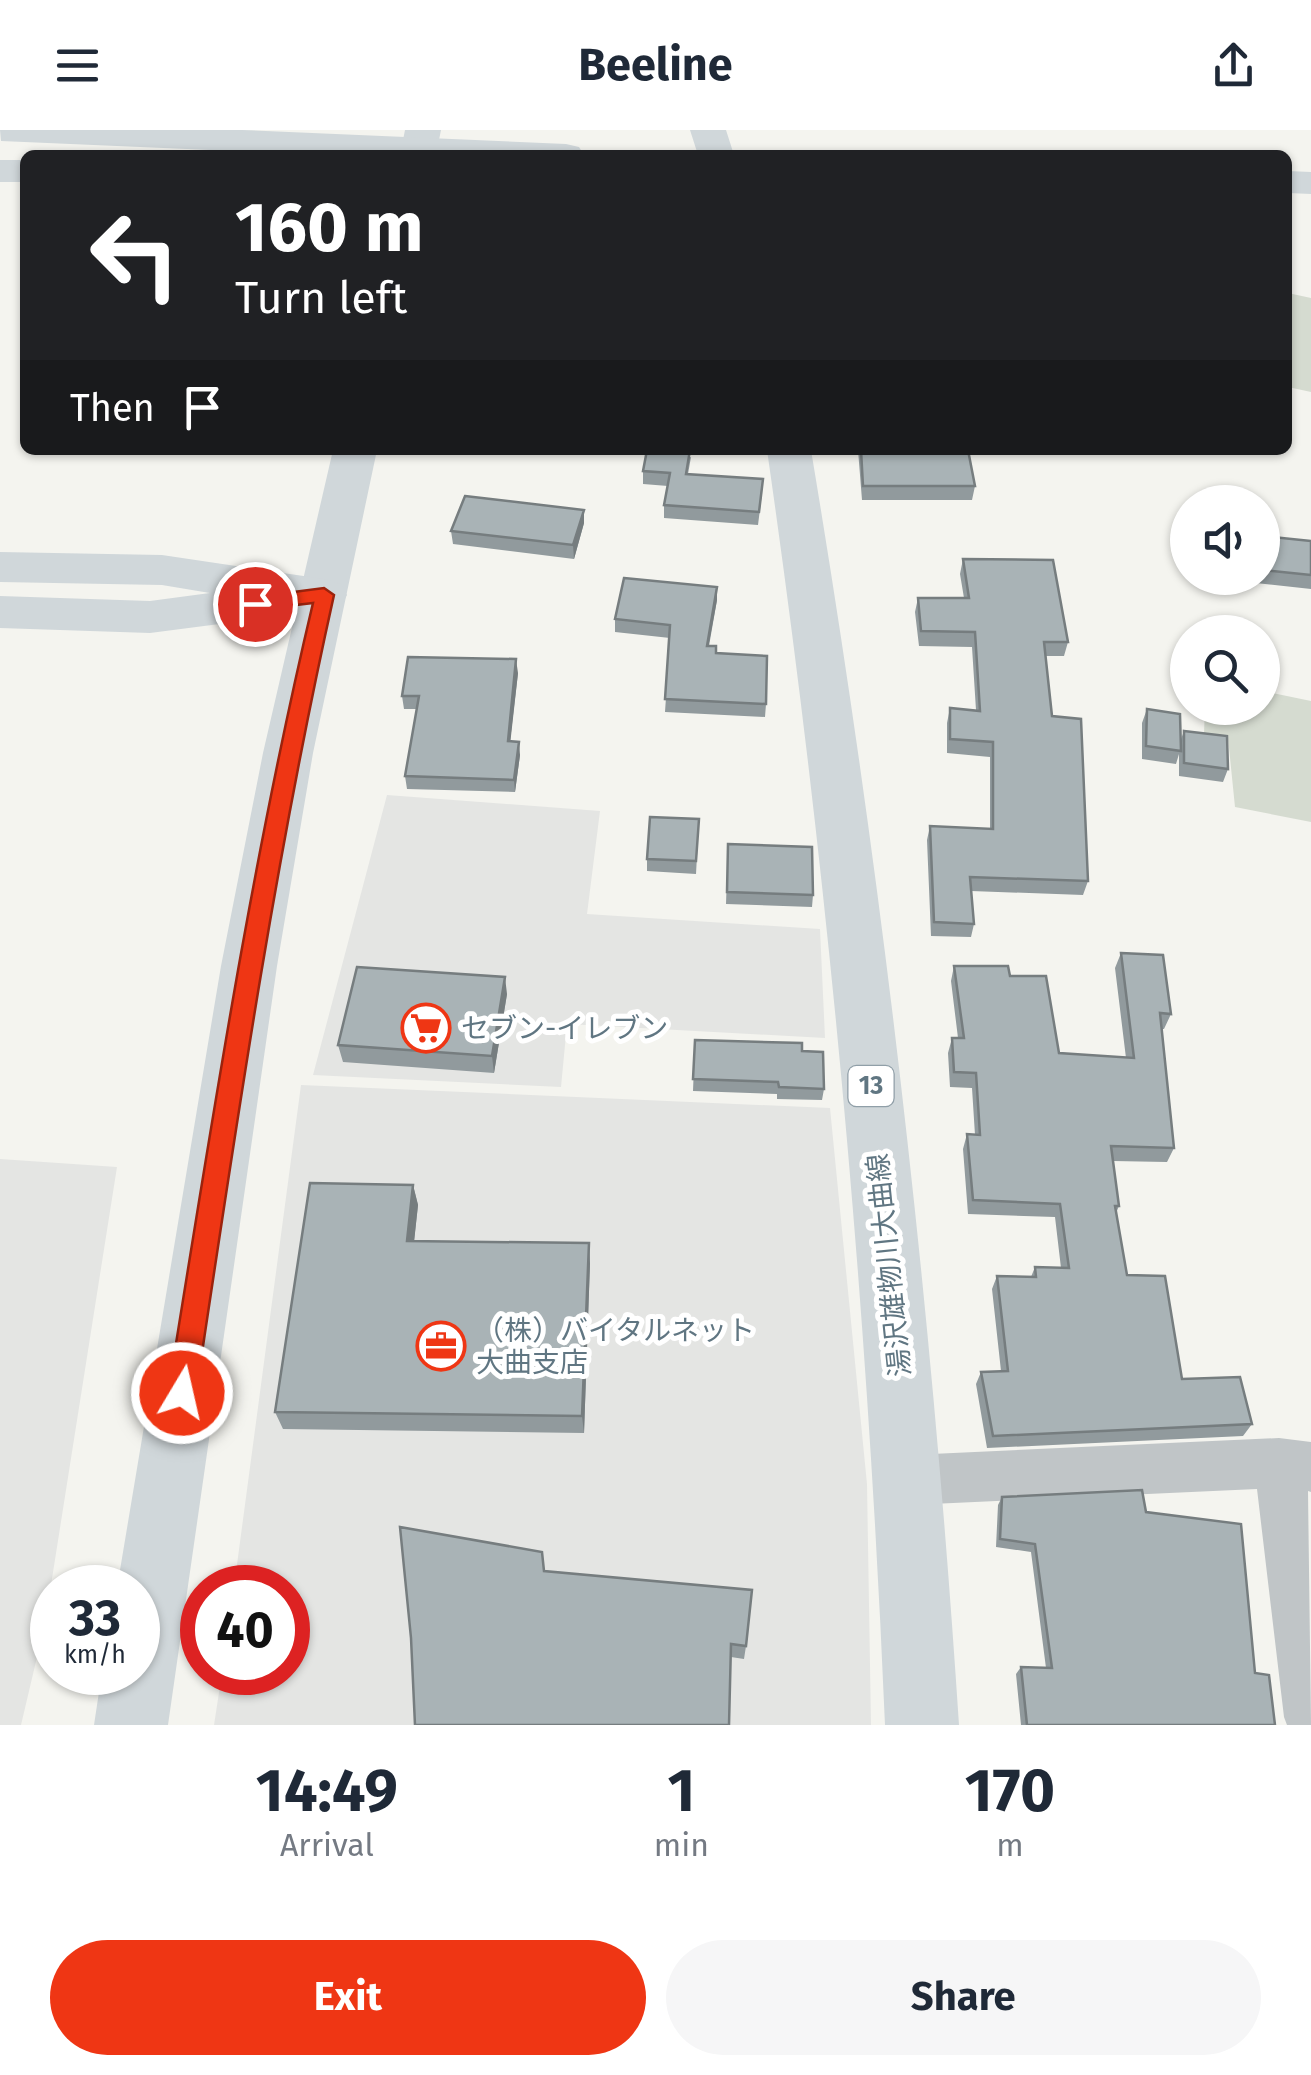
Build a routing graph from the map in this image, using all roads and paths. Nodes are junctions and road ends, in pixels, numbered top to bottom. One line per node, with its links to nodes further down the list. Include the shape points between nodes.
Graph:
1 (1, 130): 3 (main road)
2 (59, 130): 3 (main road)
3 (336, 145): 4 (main road)
4 (451, 150)
5 (354, 455): 8 (main road)
6 (791, 455): 11 (main road, 湯沢雄物川大曲線 / 13, via 858,956)
7 (0, 567): 8 (main road, via 162,570)
8 (324, 595): 9 (main road, via 150,616); 13 (main road, via 249,966)
9 (0, 612)
10 (1295, 1465): 11 (street); 12 (street)
11 (910, 1480): 14 (main road, 湯沢雄物川大曲線 / 13)
12 (1311, 1717)
13 (131, 1725)
14 (922, 1725)

